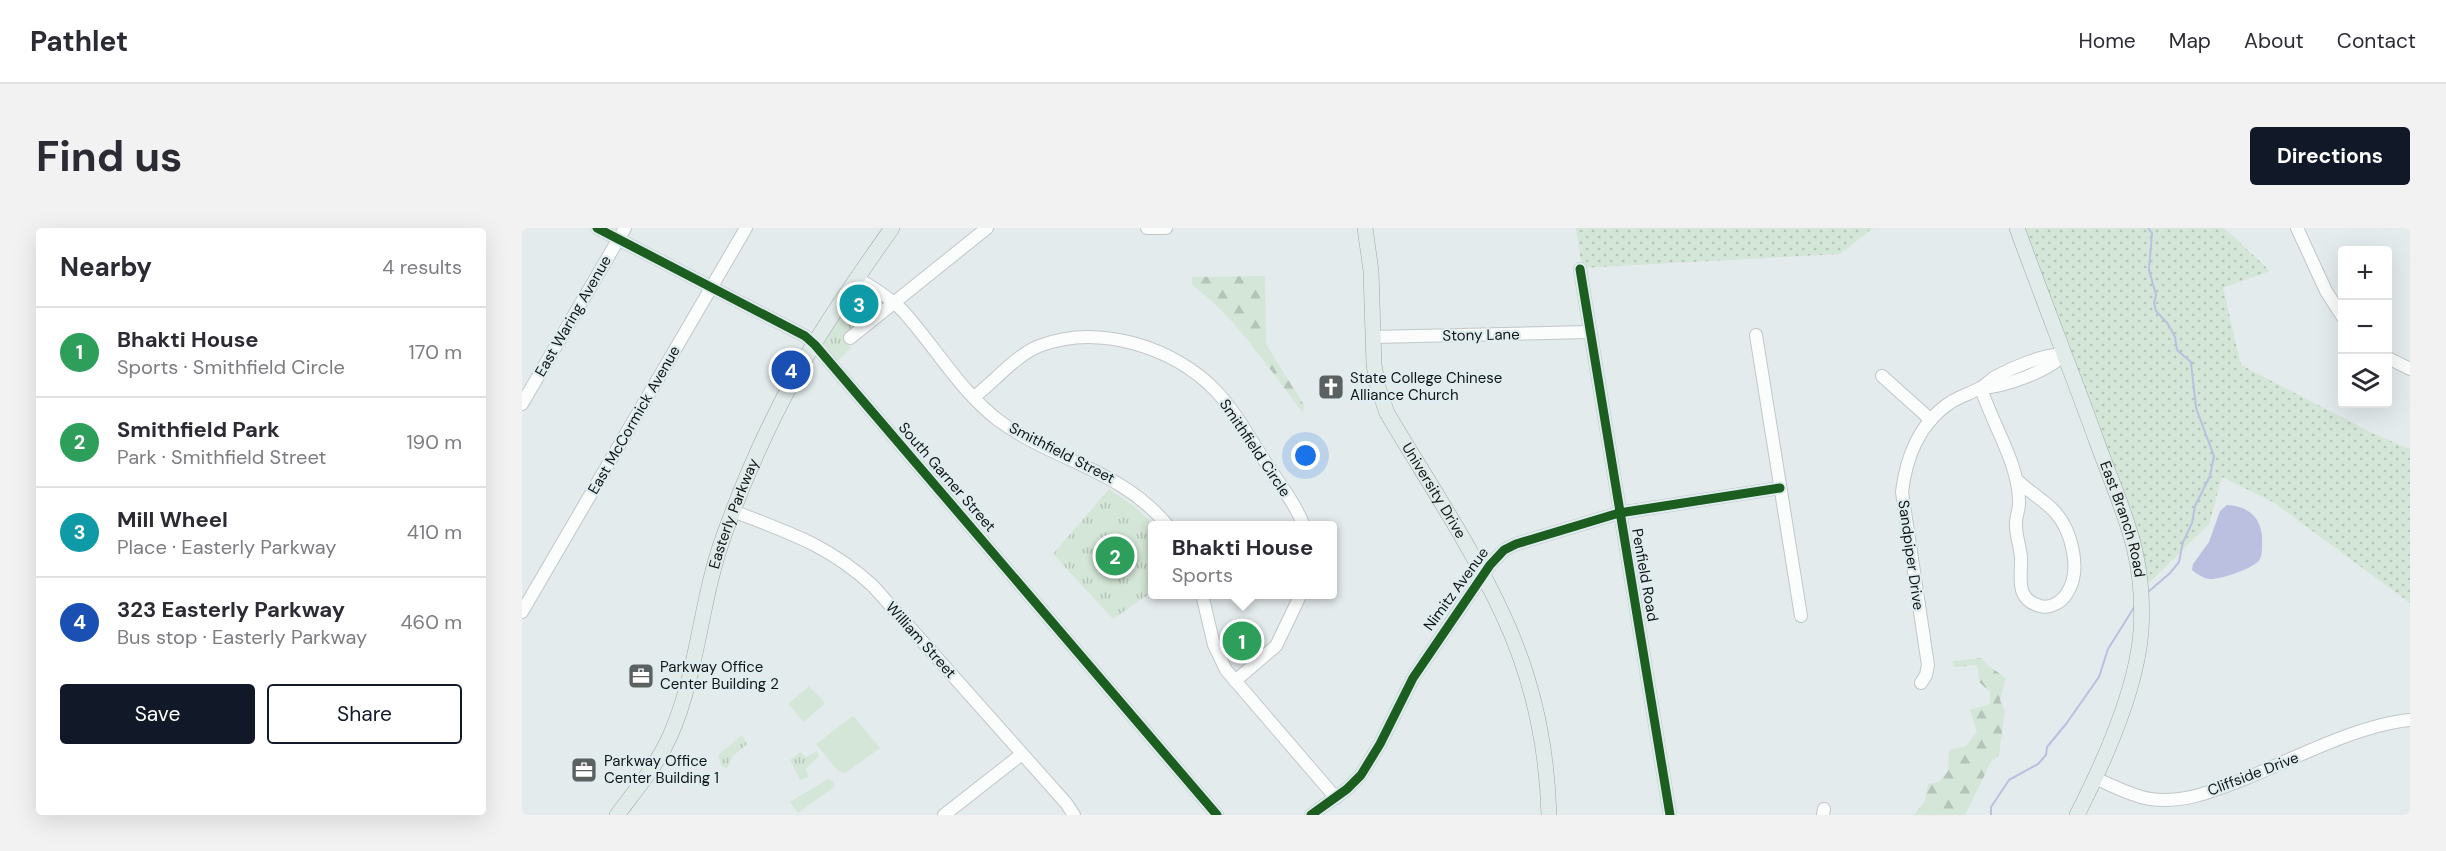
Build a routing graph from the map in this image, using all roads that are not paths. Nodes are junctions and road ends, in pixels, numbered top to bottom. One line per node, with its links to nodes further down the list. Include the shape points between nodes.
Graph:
1 (597, 228): 10 (street, South Garner Street)
2 (746, 228): 13 (street, East McCormick Avenue)
3 (892, 228): 12 (main road, Easterly Parkway)
4 (987, 228): 14 (street)
5 (1147, 228): 6 (street)
6 (1166, 228)
7 (1365, 228): 18 (main road, University Drive)
8 (2017, 228): 21 (main road, East Branch Road)
9 (2297, 228): 15 (street)
10 (621, 233): 13 (street, South Garner Street); 27 (street, East Waring Avenue)
11 (1580, 269): 16 (street, Penfield Road)
12 (857, 278): 14 (street, Smithfield Street); 20 (main road, Easterly Parkway)
13 (712, 287): 20 (street, South Garner Street, via 805,336); 40 (street, East McCormick Avenue)
14 (894, 303): 19 (street); 26 (street, Smithfield Street)
15 (2338, 309)
16 (1590, 332): 18 (street, Stony Lane); 33 (street, Penfield Road)
17 (1756, 335): 30 (street)
18 (1373, 337): 37 (main road, University Drive, via 1377,387 1387,413)
19 (849, 338)
20 (814, 345): 32 (main road, Easterly Parkway, via 768,429); 51 (street, South Garner Street)
21 (2065, 354): 25 (street, Sandpiper Drive, via 2055,363 1997,387); 46 (main road, East Branch Road, via 2126,515 2140,577 2141,624 2135,666)
22 (2392, 360): 23 (street)
23 (2410, 369)
24 (1882, 376): 28 (street)
25 (1981, 388): 28 (street, Sandpiper Drive, via 1950,403); 29 (street)
26 (974, 397): 35 (street, Smithfield Street, via 1019,433 1122,484); 36 (street, Smithfield Circle, via 1025,354 1048,343 1100,338 1158,351 1192,370 1216,391)
27 (522, 404)
28 (1931, 420): 43 (street, Sandpiper Drive, via 1908,458 1902,492 1928,665)
29 (2017, 480): 31 (street); 34 (street)
30 (1780, 488): 33 (street, Nimitz Avenue); 41 (street)
31 (2032, 494): 34 (street); 34 (street, via 2059,517 2072,548 2069,590 2054,605 2041,606 2022,593)
32 (733, 511): 45 (street, William Street, via 822,547 851,567 873,586); 48 (main road, Easterly Parkway, via 712,571 673,729 650,771)
33 (1619, 513): 37 (street, Nimitz Avenue, via 1516,544 1494,559); 54 (street, Penfield Road)
34 (2018, 513)
35 (1164, 521)
36 (1301, 521)
37 (1483, 575): 47 (street, Nimitz Avenue, via 1413,678 1361,775); 53 (main road, University Drive, via 1504,617 1530,691 1544,753)
38 (1203, 599): 42 (street, via 1216,652)
39 (1298, 599): 42 (street, via 1275,646)
40 (522, 612)
41 (1801, 616)
42 (1235, 681): 47 (street)
43 (1921, 683)
44 (2410, 720): 46 (street, Cliffside Drive, via 2369,729 2219,789 2182,799 2139,796)
45 (1022, 754): 49 (street); 50 (street, William Street)
46 (2094, 778): 55 (main road, East Branch Road)
47 (1336, 798): 52 (street, Nimitz Avenue)
48 (617, 815)
49 (944, 815)
50 (1074, 815)
51 (1217, 815)
52 (1311, 815)
53 (1549, 815)
54 (1670, 815)
55 (2076, 815)

